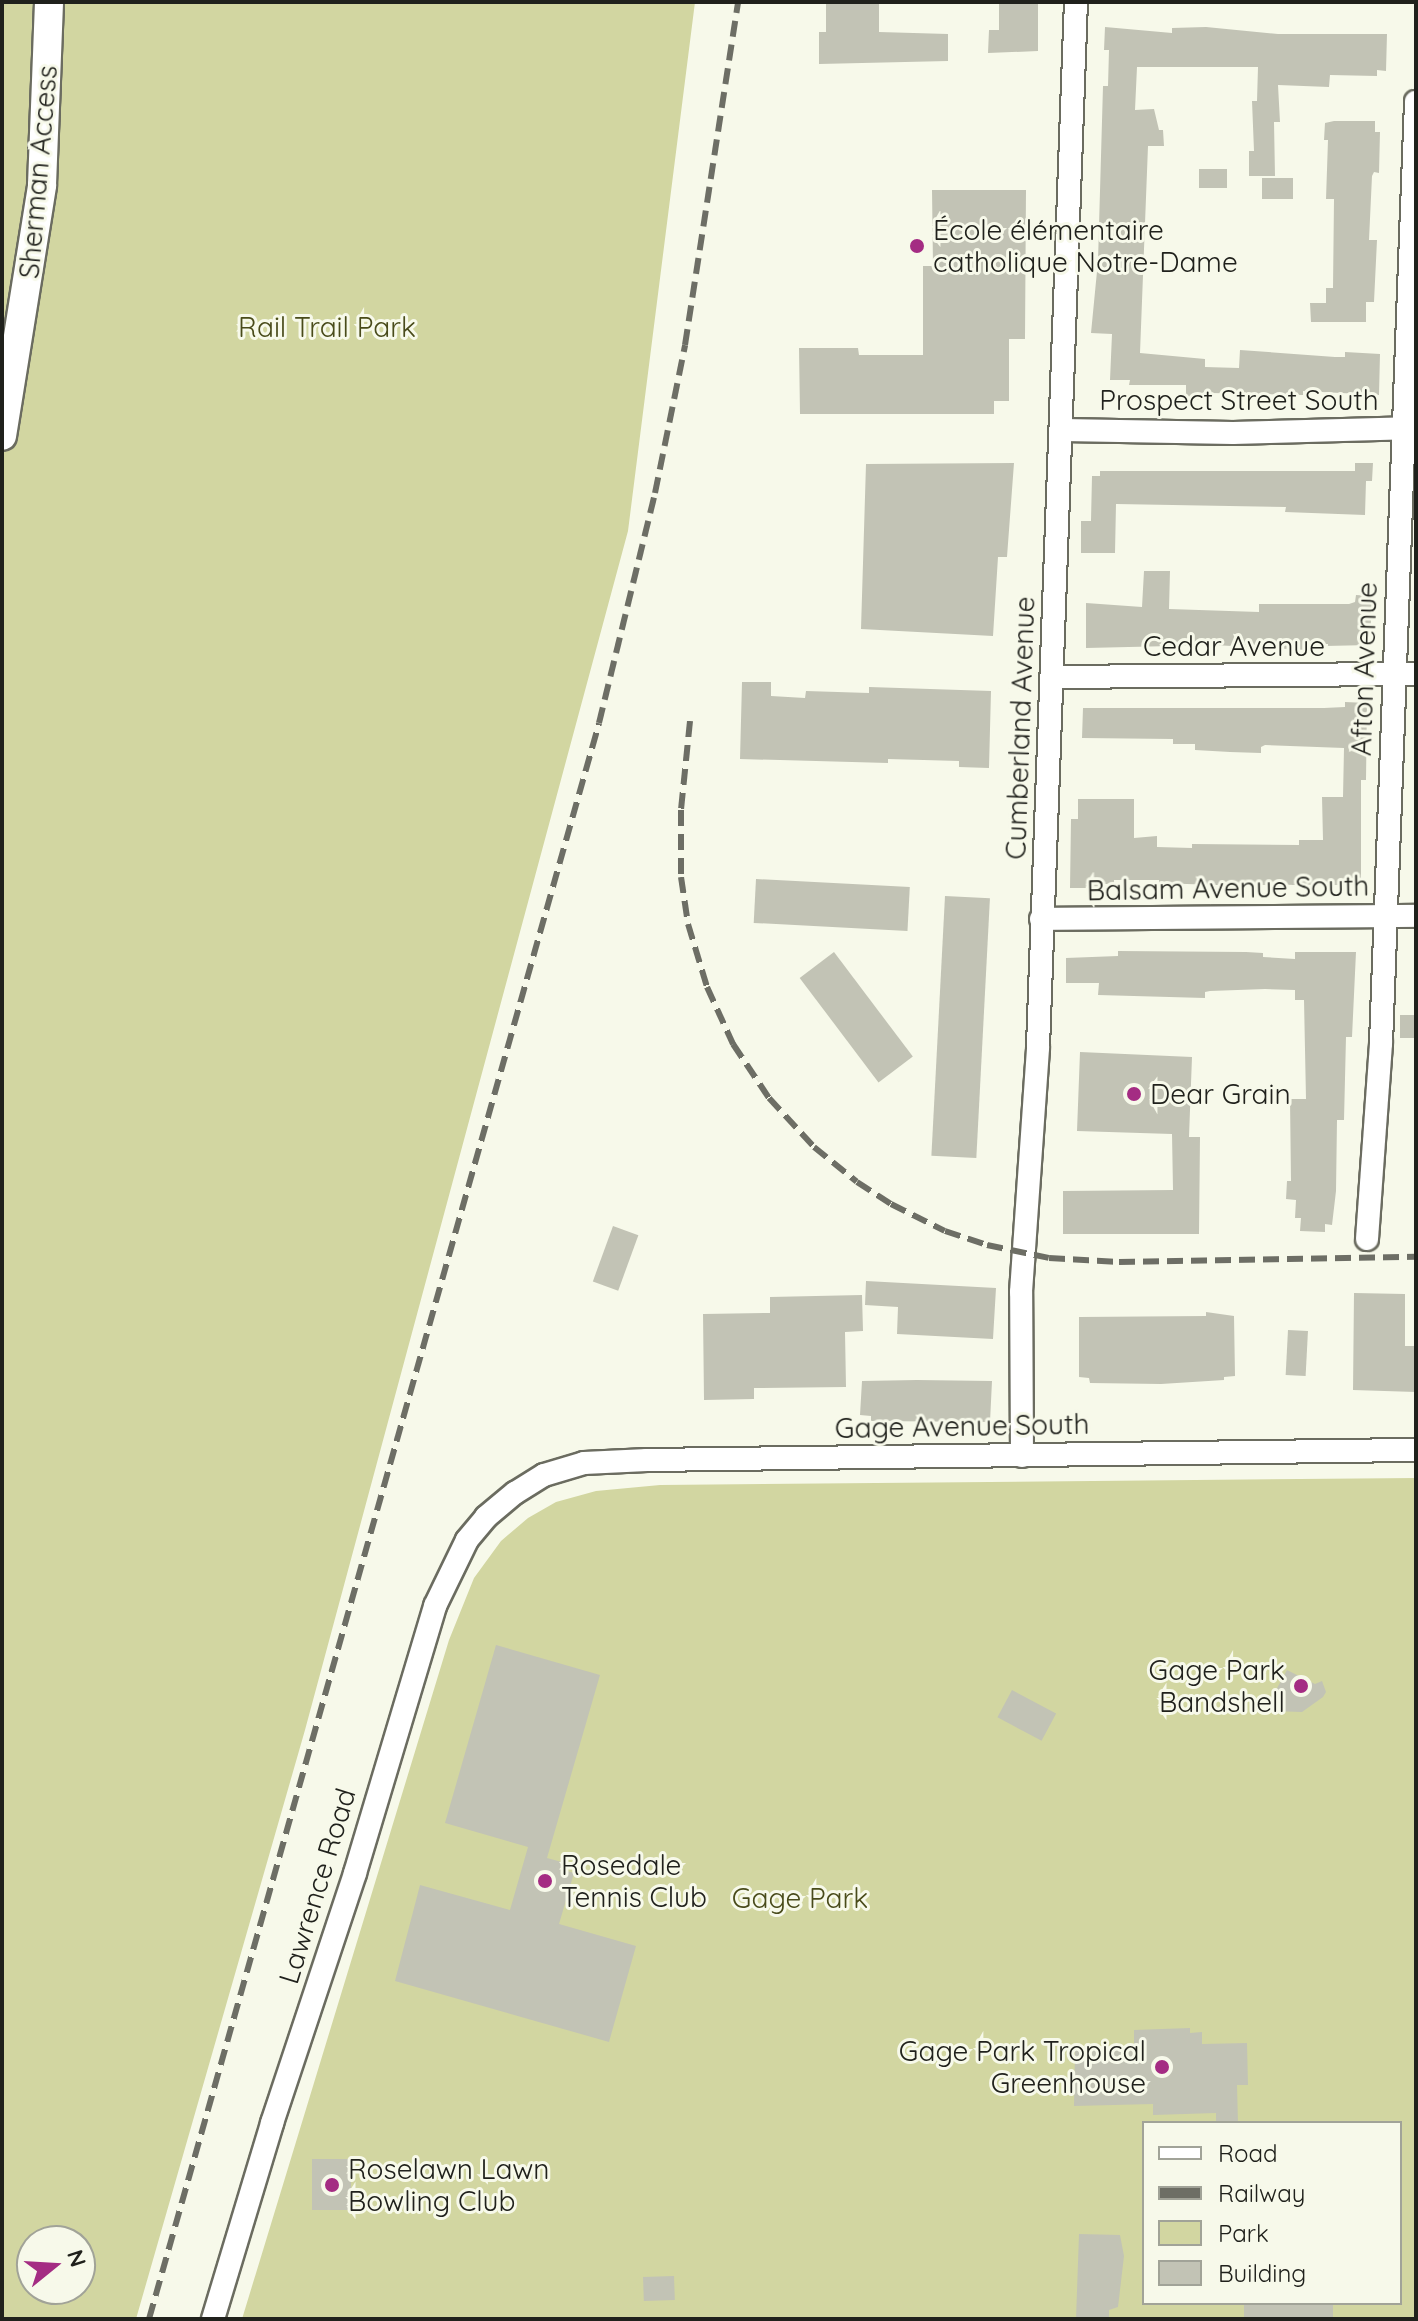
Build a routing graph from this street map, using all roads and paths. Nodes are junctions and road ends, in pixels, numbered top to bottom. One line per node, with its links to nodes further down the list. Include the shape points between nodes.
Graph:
1 (49, 2): 6 (main road, Sherman Access, via 42,185)
2 (1076, 2): 5 (street, Cumberland Avenue)
3 (1416, 102): 4 (street, Afton Avenue)
4 (1410, 428): 5 (street, Prospect Street South); 7 (street, Afton Avenue)
5 (1063, 430): 8 (street, Cumberland Avenue)
6 (2, 436)
7 (1405, 674): 8 (street, Cedar Avenue); 9 (street, Afton Avenue)
8 (1053, 677): 11 (street, Cumberland Avenue)
9 (1385, 916): 10 (street, Balsam Avenue South); 11 (street, Balsam Avenue South); 12 (street, Afton Avenue)
10 (1416, 916)
11 (1041, 919): 14 (street, Cumberland Avenue, via 1021,1292)
12 (1367, 1239)
13 (1416, 1450): 14 (street, Gage Avenue South)
14 (1022, 1456): 15 (street, Gage Avenue South, via 584,1463 544,1475)
15 (515, 1493): 16 (street, Lawrence Road, via 467,1540 435,1606)
16 (213, 2319)

